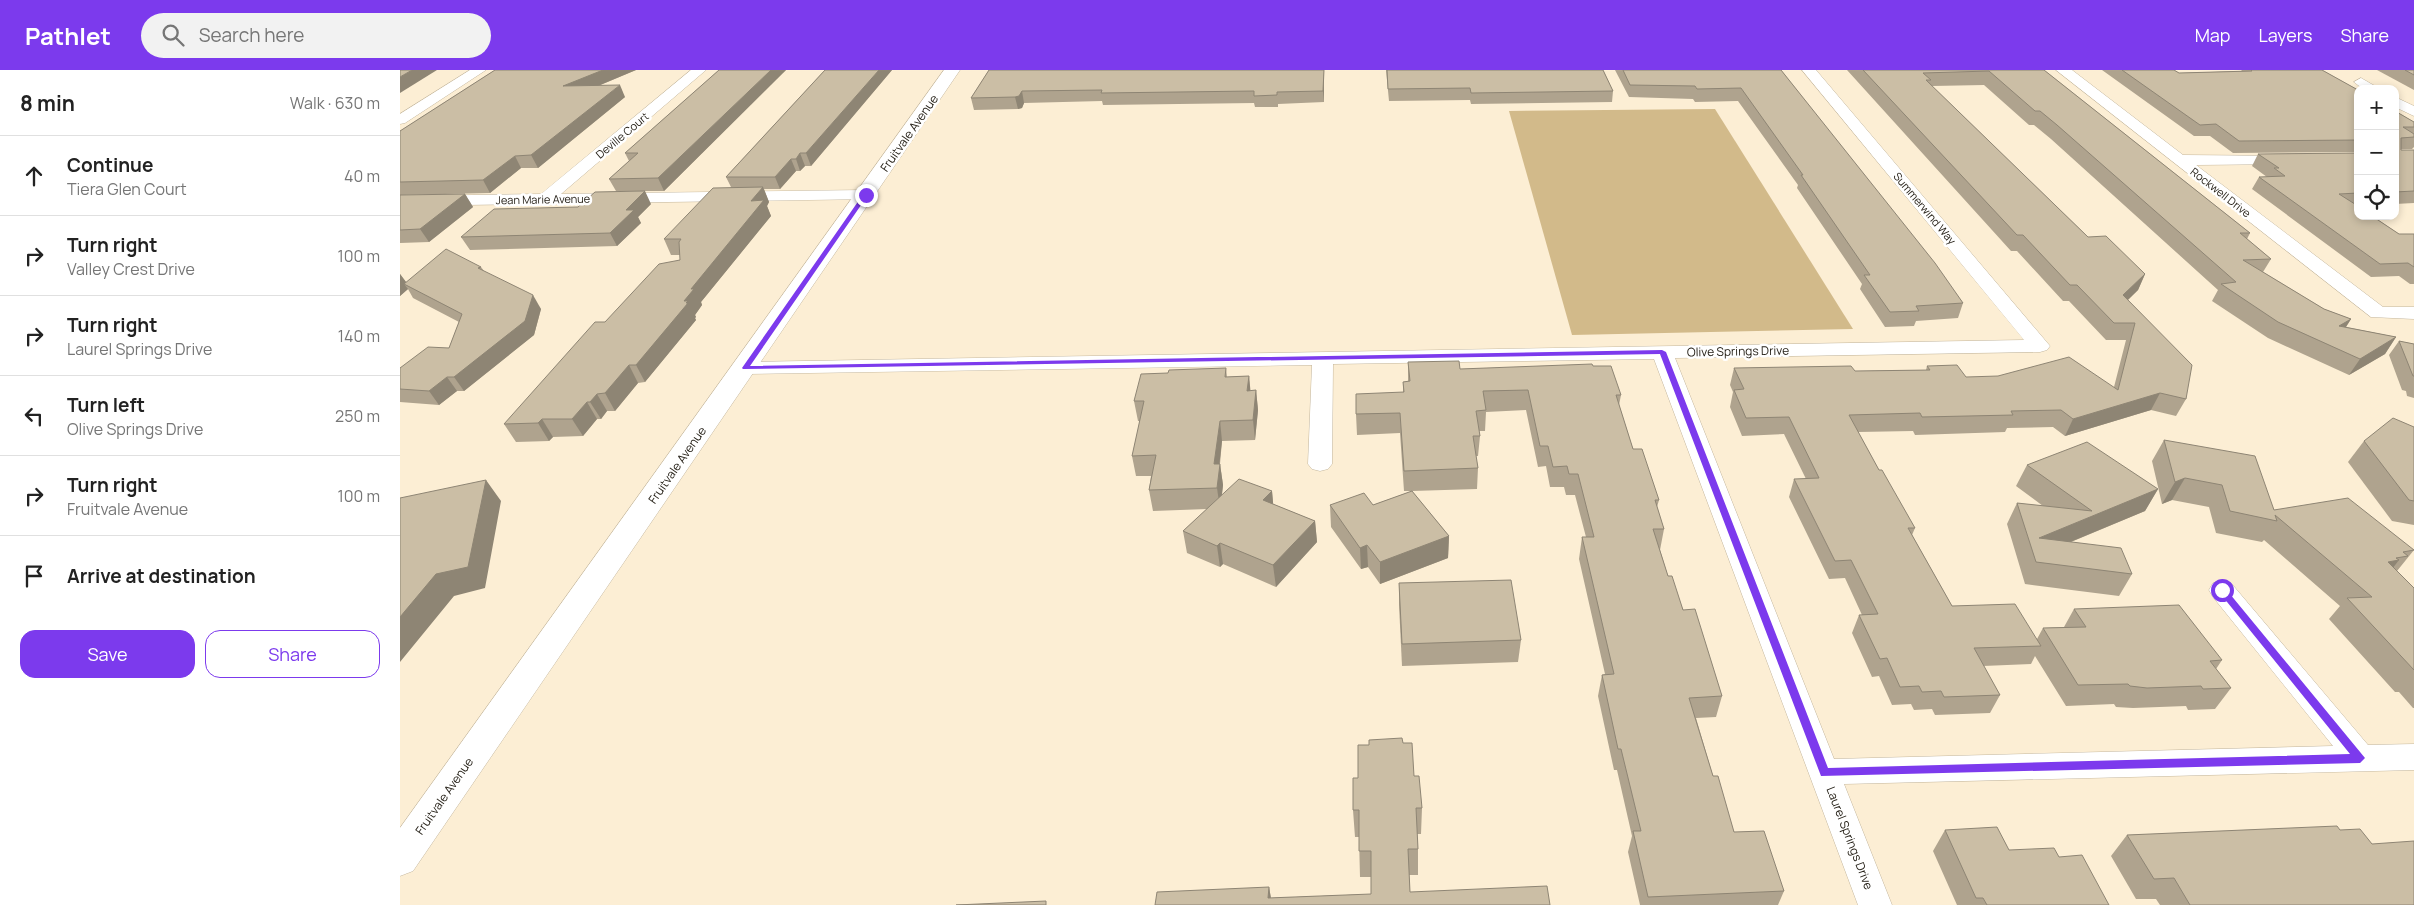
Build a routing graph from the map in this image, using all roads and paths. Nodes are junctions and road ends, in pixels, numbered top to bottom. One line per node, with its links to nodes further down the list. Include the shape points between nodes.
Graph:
1 (479, 70): 8 (street)
2 (699, 70): 12 (street, Deville Court)
3 (952, 70): 11 (main road, Fruitvale Avenue)
4 (1809, 70): 15 (street, Summerwind Way)
5 (2063, 70): 10 (street, Rockwell Drive)
6 (2399, 104): 7 (street)
7 (2414, 112)
8 (400, 120)
9 (2303, 159): 10 (street)
10 (2180, 160): 14 (street, Rockwell Drive, via 2378,313)
11 (866, 195): 12 (street, Jean Marie Avenue); 18 (main road, Fruitvale Avenue)
12 (546, 199): 13 (street, Jean Marie Avenue)
13 (400, 201)
14 (2414, 313)
15 (2040, 346): 16 (street, Olive Springs Drive)
16 (1662, 352): 17 (street, Olive Springs Drive); 23 (street, Laurel Springs Drive)
17 (1322, 358): 18 (street, Olive Springs Drive); 19 (street)
18 (745, 368): 24 (main road, Fruitvale Avenue)
19 (1320, 464)
20 (2222, 590): 22 (street)
21 (2414, 757): 22 (street)
22 (2360, 758): 23 (street)
23 (1824, 772): 25 (street, Laurel Springs Drive)
24 (400, 859)
25 (1875, 905)

